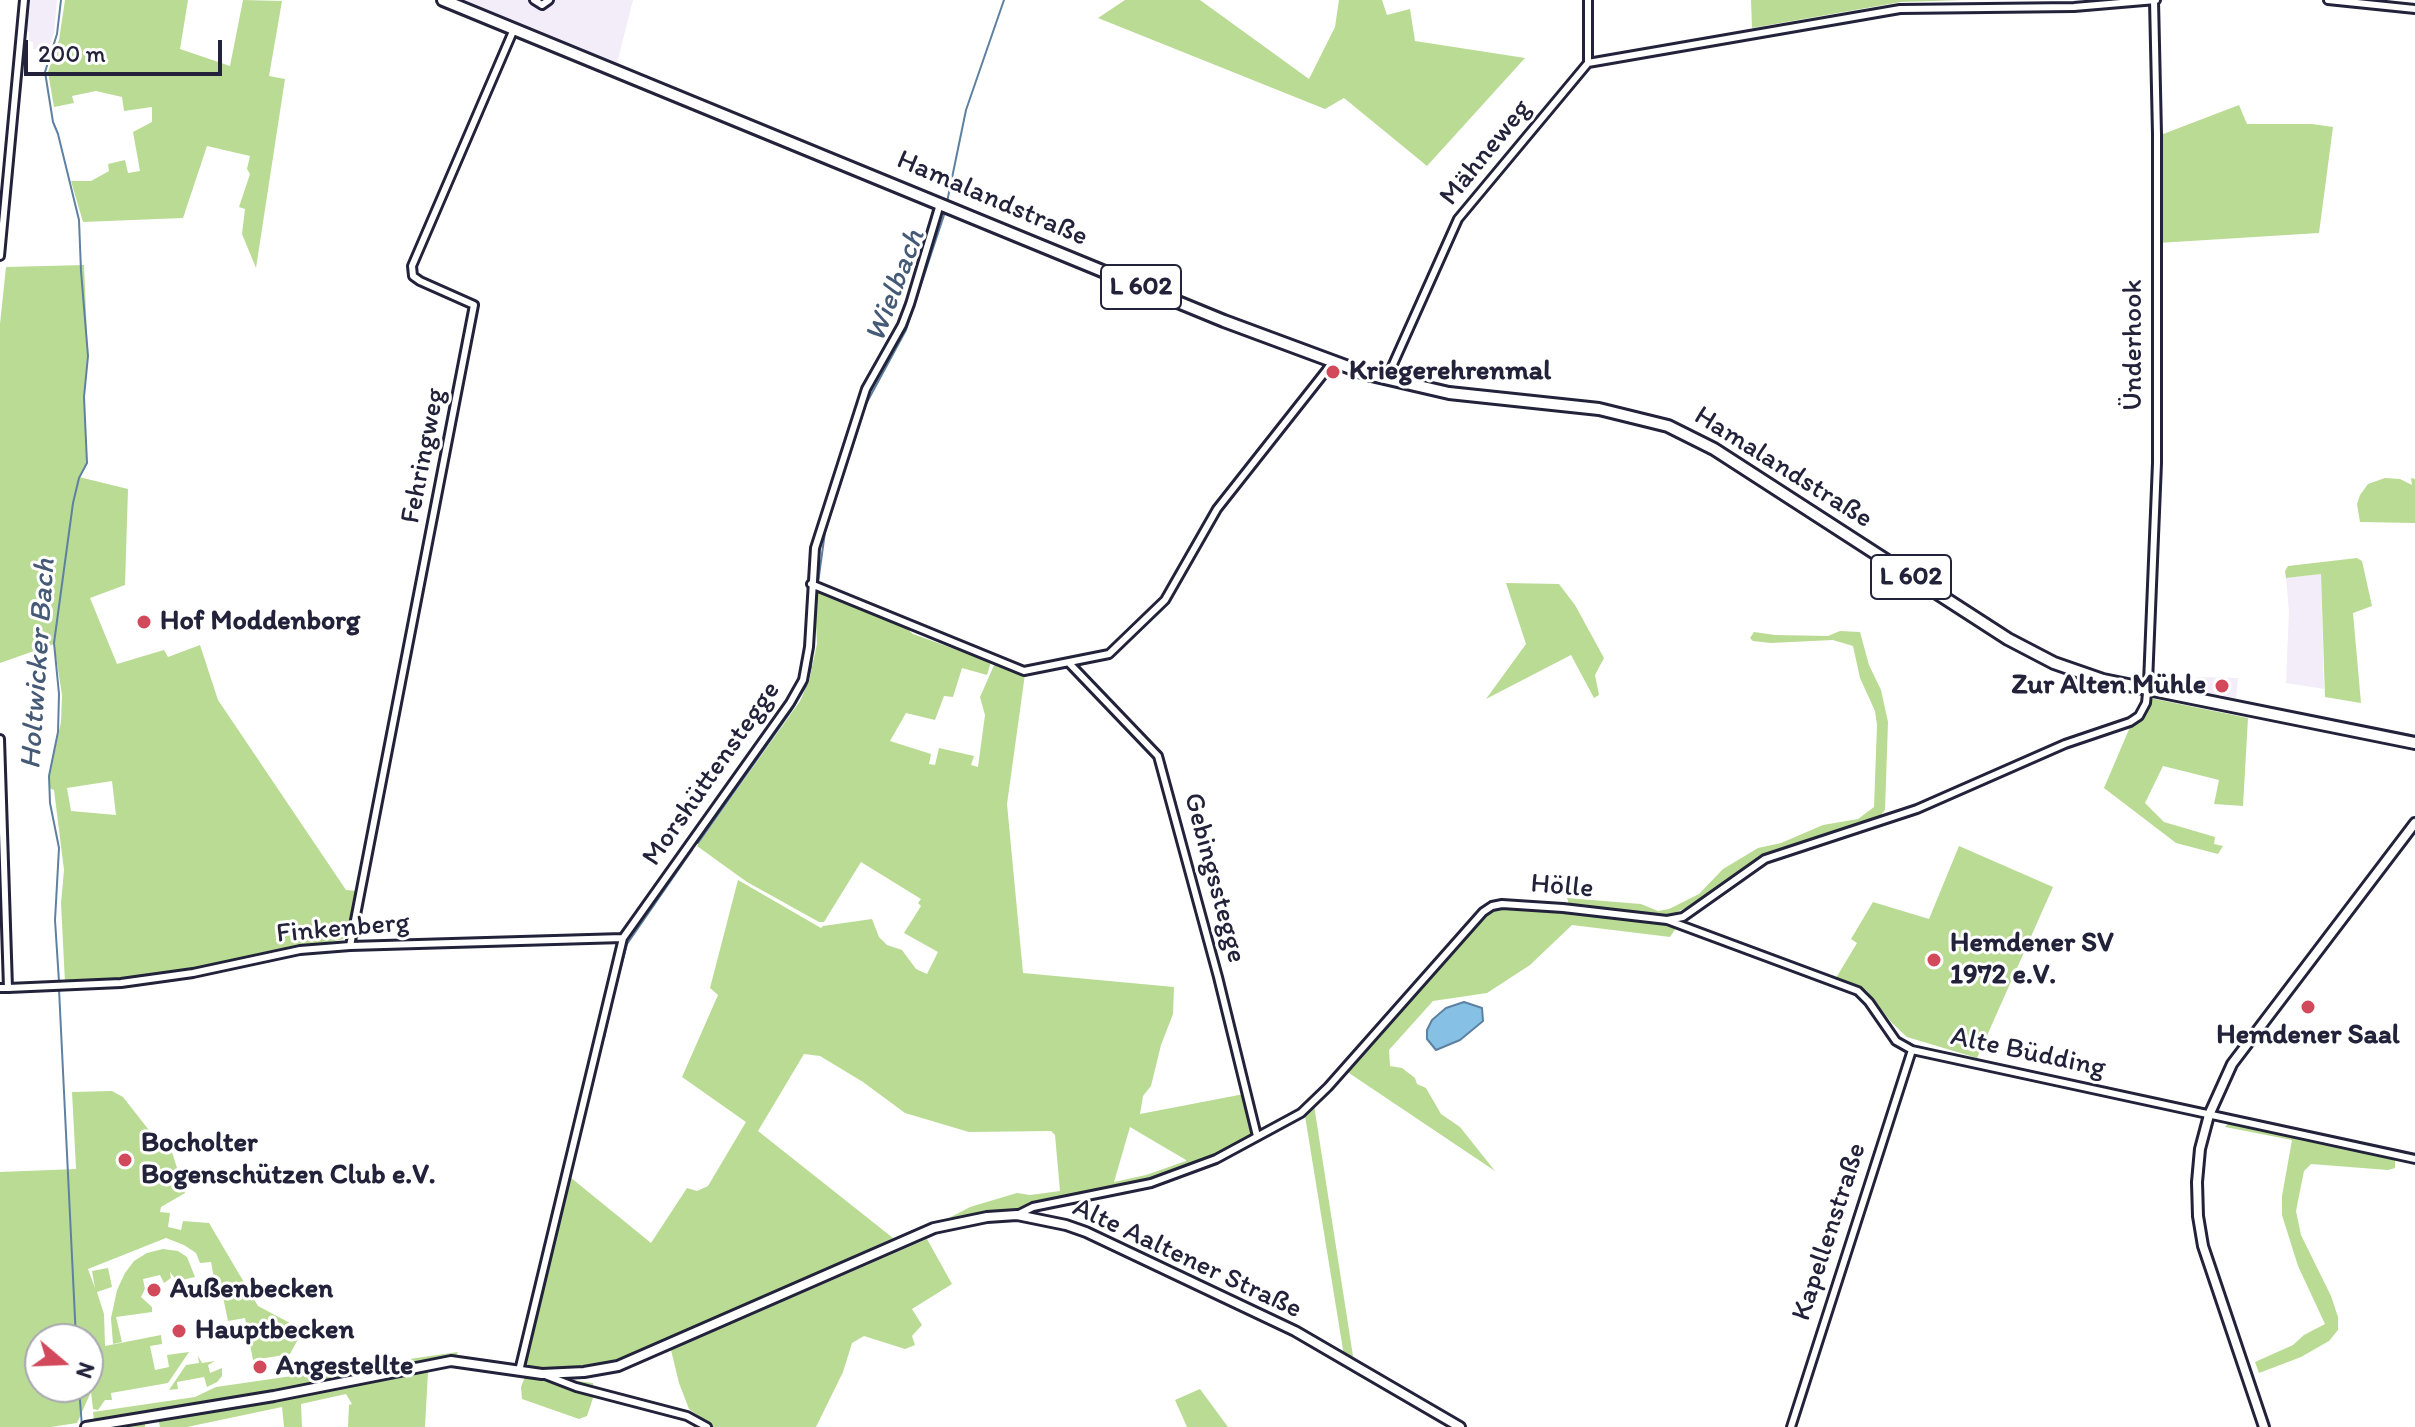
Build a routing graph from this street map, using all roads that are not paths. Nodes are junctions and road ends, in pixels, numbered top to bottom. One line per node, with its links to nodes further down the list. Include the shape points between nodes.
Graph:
1 (24, 0): 12 (street)
2 (443, 0): 9 (main road, Hamalandstraße / L 602)
3 (534, 0): 4 (street, via 542,5)
4 (549, 0)
5 (1588, 0): 10 (street)
6 (2155, 0): 10 (street, via 2074,7 1900,9); 17 (street, Ünderhook, via 2157,463)
7 (2328, 0): 8 (street)
8 (2415, 9)
9 (514, 29): 11 (main road, Hamalandstraße / L 602); 23 (street, Fehringweg, via 412,266 420,281 474,305)
10 (1588, 63): 14 (street, Mähneweg, via 1458,219)
11 (943, 205): 13 (main road, Hamalandstraße / L 602); 15 (street, Morshüttenstegge, via 902,325 866,389 815,548)
12 (0, 256)
13 (1333, 362): 14 (main road, Hamalandstraße / L 602); 16 (street, via 1217,509 1165,600 1109,654)
14 (1386, 380): 17 (main road, Hamalandstraße / L 602, via 1449,393 1599,409 1668,426 1714,449 2030,651 2103,680)
15 (811, 584): 16 (street, via 1024,671); 22 (street, Morshüttenstegge, via 806,666 797,692)
16 (1069, 663): 27 (street, Gebingsstegge, via 1158,756)
17 (2148, 689): 19 (main road, Hamalandstraße / L 602); 21 (street, Hölle, via 2143,710 2130,722 2065,744 1917,809 1765,859 1701,906)
18 (0, 739): 24 (street)
19 (2415, 743)
20 (2415, 823): 26 (street, via 2232,1064)
21 (1667, 920): 25 (street, Alte Büdding, via 1858,991 1896,1041); 27 (street, Hölle, via 1492,906 1316,1100)
22 (623, 938): 23 (street, Finkenberg); 30 (street, Morshüttenstegge)
23 (350, 946): 24 (street, Finkenberg, via 300,950 121,983)
24 (4, 988)
25 (1912, 1050): 26 (street, Alte Büdding); 35 (street, Kapellenstraße)
26 (2209, 1115): 28 (street, Alte Büdding); 36 (street, via 2199,1162 2200,1231)
27 (1257, 1136): 29 (street, Hölle, via 1216,1159 1151,1183 1033,1207)
28 (2415, 1159)
29 (1017, 1215): 31 (street, Alte Aaltener Straße, via 934,1228 618,1366); 34 (street, Alte Aaltener Straße, via 1086,1232 1295,1331)
30 (519, 1371): 31 (street, Alte Aaltener Straße); 32 (street, Alte Aaltener Straße, via 451,1361)
31 (542, 1374): 33 (street, via 687,1416)
32 (89, 1427)
33 (707, 1427)
34 (1460, 1427)
35 (1791, 1427)
36 (2264, 1427)

